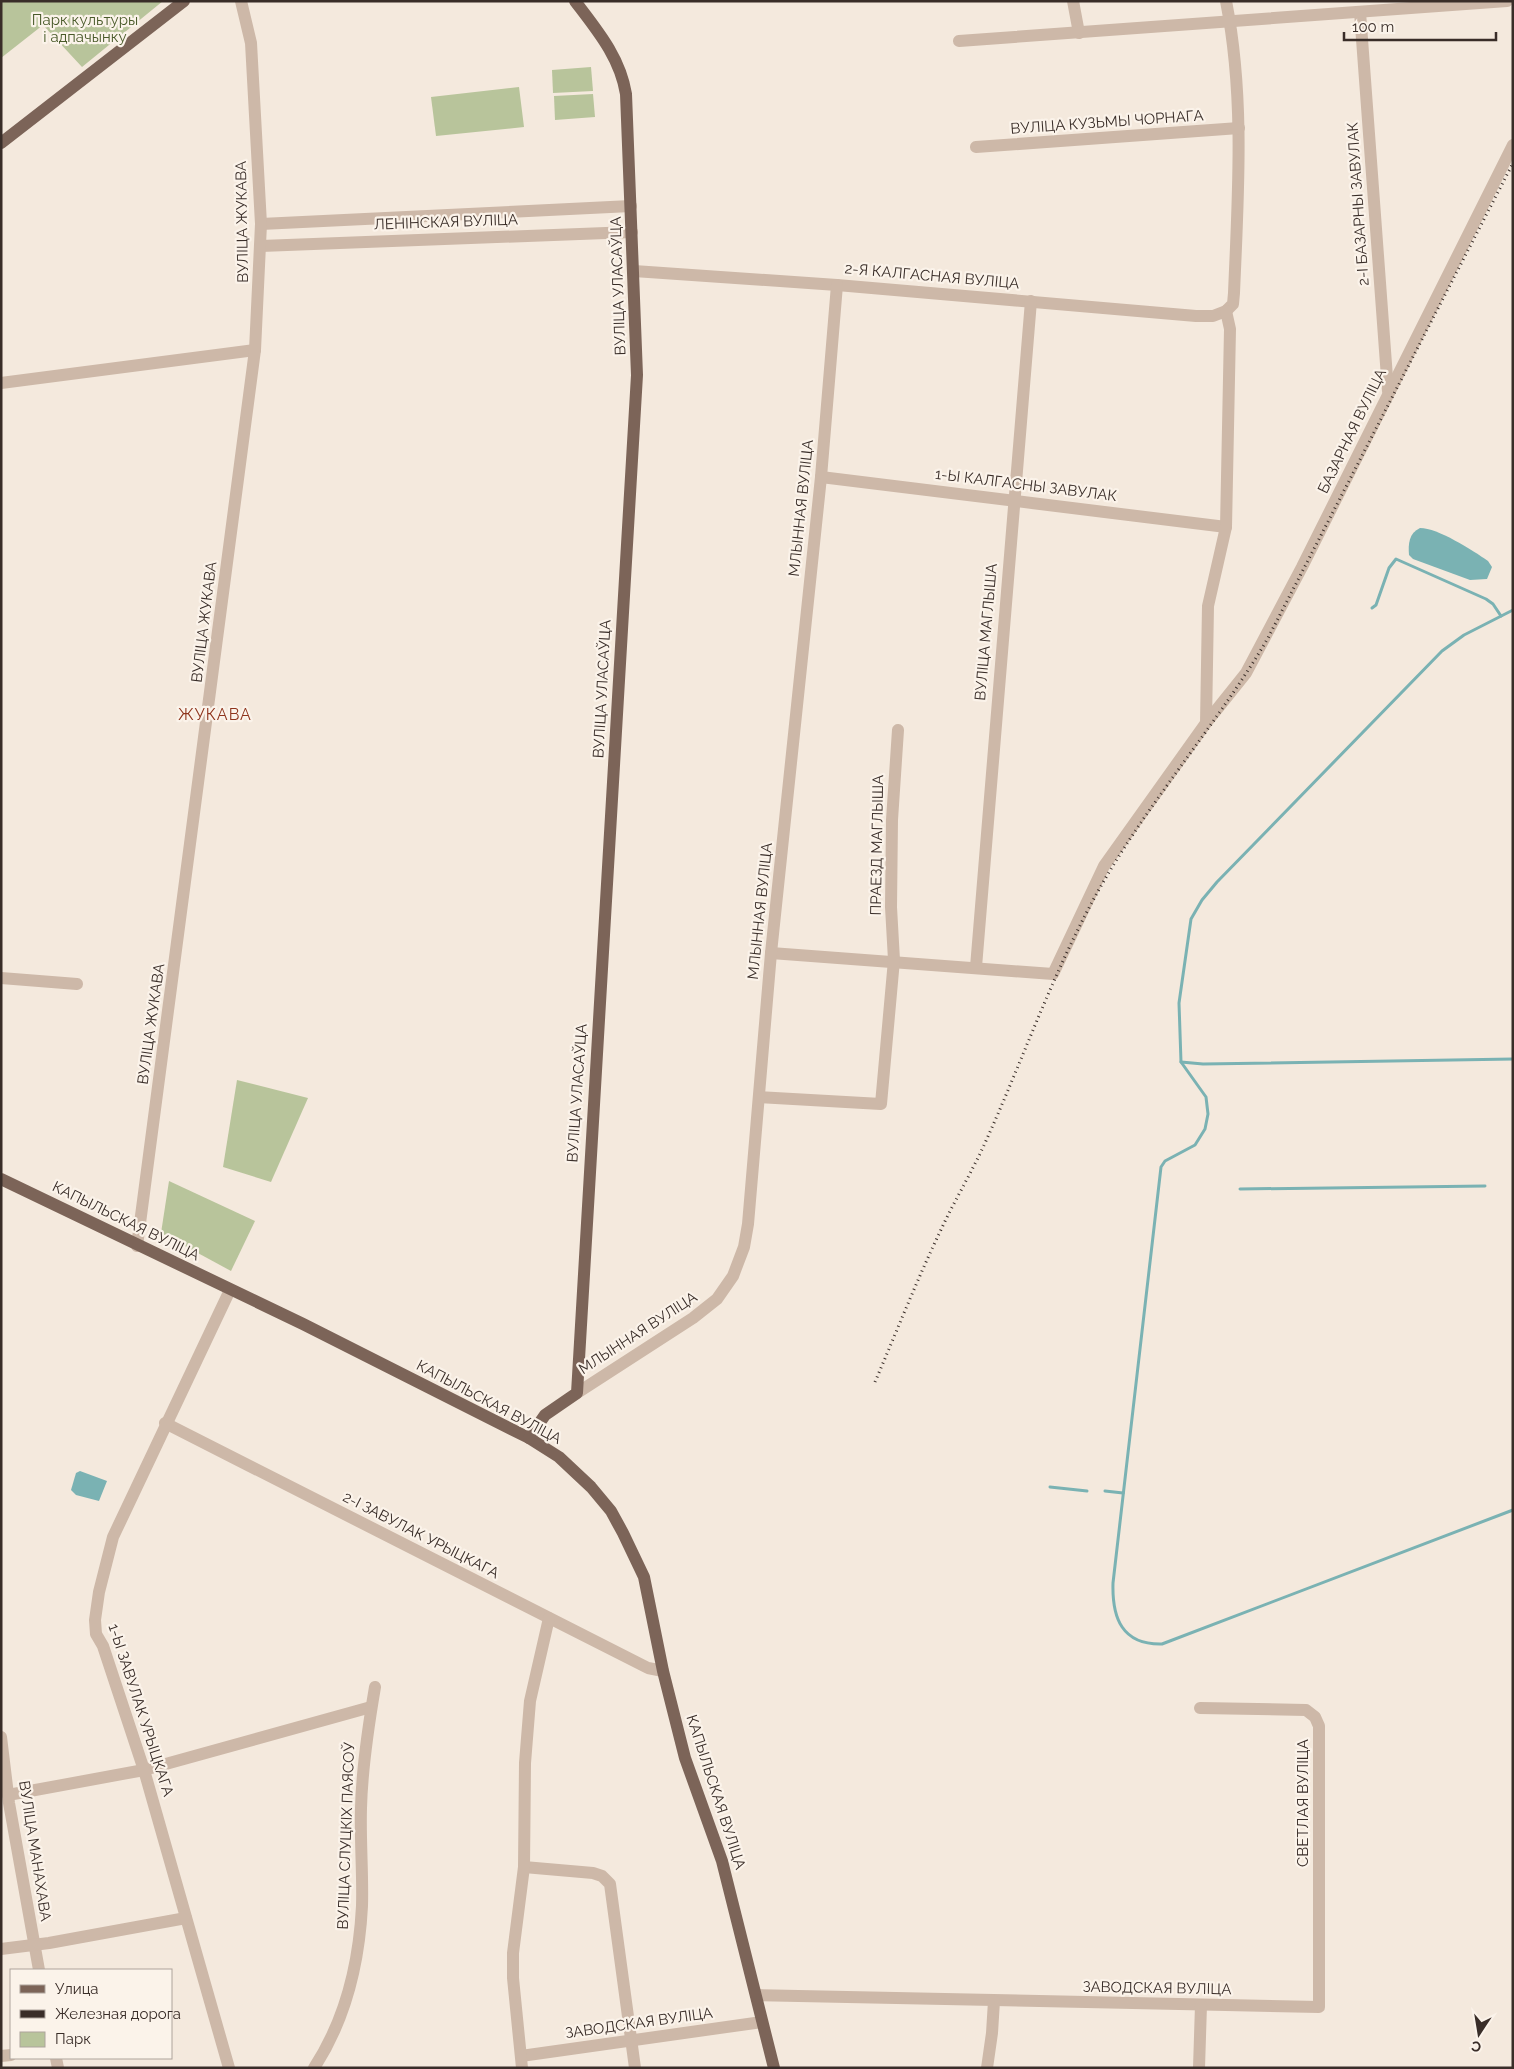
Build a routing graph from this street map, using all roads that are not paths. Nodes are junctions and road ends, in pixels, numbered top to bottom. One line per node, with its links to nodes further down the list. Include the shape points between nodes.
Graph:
1 (184, 1): 12 (main road)
2 (241, 1): 16 (street, ВУЛІЦА ЖУКАВА, via 251,43)
3 (575, 1): 15 (main road, ВУЛІЦА УЛАСАЎЦА, via 600,33 621,69 626,94)
4 (1073, 1): 9 (street)
5 (1226, 1): 8 (street)
6 (1507, 1): 7 (street)
7 (1360, 12): 8 (street); 25 (street, 2-І БАЗАРНЫ ЗАВУЛАК)
8 (1230, 20): 9 (street); 11 (street)
9 (1079, 33): 10 (street)
10 (959, 41)
11 (1239, 128): 14 (street, ВУЛІЦА КУЗЬМЫ ЧОРНАГА); 22 (street, via 1234,293 1233,304)
12 (1, 143)
13 (1513, 145): 25 (street, БАЗАРНАЯ ВУЛІЦА)
14 (976, 147)
15 (630, 206): 16 (street, ЛЕНІНСКАЯ ВУЛІЦА); 17 (main road, ВУЛІЦА УЛАСАЎЦА)
16 (261, 224): 18 (street, ВУЛІЦА ЖУКАВА)
17 (632, 232): 18 (street, ЛЕНІНСКАЯ ВУЛІЦА); 19 (main road, ВУЛІЦА УЛАСАЎЦА)
18 (261, 246): 23 (street, ВУЛІЦА ЖУКАВА)
19 (634, 271): 20 (street, 2-Я КАЛГАСНАЯ ВУЛІЦА); 40 (main road, ВУЛІЦА УЛАСАЎЦА, via 637,375)
20 (837, 285): 21 (street, 2-Я КАЛГАСНАЯ ВУЛІЦА); 26 (street, МЛЫННАЯ ВУЛІЦА)
21 (1031, 301): 22 (street, 2-Я КАЛГАСНАЯ ВУЛІЦА, via 1196,316 1213,316); 27 (street, ВУЛІЦА МАГЛЫША)
22 (1226, 311): 28 (street, via 1230,329)
23 (255, 350): 24 (street); 38 (street, ВУЛІЦА ЖУКАВА)
24 (1, 383)
25 (1388, 392): 29 (street, БАЗАРНАЯ ВУЛІЦА, via 1246,673)
26 (821, 477): 27 (street, 1-Ы КАЛГАСНЫ ЗАВУЛАК); 31 (street, МЛЫННАЯ ВУЛІЦА)
27 (1013, 499): 28 (street, 1-Ы КАЛГАСНЫ ЗАВУЛАК); 33 (street, ВУЛІЦА МАГЛЫША)
28 (1226, 527): 29 (street, via 1208,606)
29 (1206, 723): 33 (street, БАЗАРНАЯ ВУЛІЦА, via 1104,866 1053,974)
30 (898, 730): 32 (street, ПРАЕЗД МАГЛЫША, via 892,820)
31 (771, 953): 32 (street); 36 (street, МЛЫННАЯ ВУЛІЦА)
32 (894, 960): 33 (street); 36 (street, ПРАЕЗД МАГЛЫША, via 881,1104)
33 (976, 967)
34 (1, 978): 35 (street)
35 (78, 984)
36 (759, 1097): 40 (street, МЛЫННАЯ ВУЛІЦА, via 748,1224 744,1247 733,1276 717,1299 693,1318)
37 (1, 1179): 38 (main road, КАПЫЛЬСКАЯ ВУЛІЦА)
38 (138, 1246): 39 (main road, КАПЫЛЬСКАЯ ВУЛІЦА)
39 (230, 1290): 41 (street, 1-Ы ЗАВУЛАК УРЫЦКАГА); 42 (main road, КАПЫЛЬСКАЯ ВУЛІЦА)
40 (577, 1393): 42 (main road, МЛЫННАЯ ВУЛІЦА, via 545,1415)
41 (165, 1423): 43 (street, 2-І ЗАВУЛАК УРЫЦКАГА); 49 (street, 1-Ы ЗАВУЛАК УРЫЦКАГА, via 113,1537 95,1620 96,1634 103,1646)
42 (528, 1438): 44 (main road, КАПЫЛЬСКАЯ ВУЛІЦА, via 560,1457 592,1487 619,1525 644,1577)
43 (548, 1618): 44 (street, 2-І ЗАВУЛАК УРЫЦКАГА, via 648,1668); 51 (street, via 530,1701 525,1762)
44 (663, 1671): 56 (main road, КАПЫЛЬСКАЯ ВУЛІЦА, via 685,1758 722,1860)
45 (375, 1688): 46 (street, ВУЛІЦА СЛУЦКІХ ПАЯСОЎ)
46 (371, 1707): 49 (street); 64 (street, ВУЛІЦА СЛУЦКІХ ПАЯСОЎ, via 363,1770 362,1907 356,1959 340,2024)
47 (1200, 1708): 59 (street, СВЕТЛАЯ ВУЛІЦА, via 1306,1710 1315,1717 1319,1726)
48 (1, 1737): 50 (street, ВУЛІЦА МАНАХАВА)
49 (144, 1770): 50 (street); 52 (street, 1-Ы ЗАВУЛАК УРЫЦКАГА)
50 (6, 1801): 53 (street, ВУЛІЦА МАНАХАВА)
51 (524, 1867): 61 (street, via 593,1873 610,1884); 62 (street, via 513,1962)
52 (186, 1918): 53 (street); 63 (street, 1-Ы ЗАВУЛАК УРЫЦКАГА)
53 (34, 1945): 54 (street); 55 (street, ВУЛІЦА МАНАХАВА)
54 (1, 1949)
55 (39, 1969)
56 (756, 1995): 57 (street, ЗАВОДСКАЯ ВУЛІЦА); 60 (main road, КАПЫЛЬСКАЯ ВУЛІЦА)
57 (994, 2001): 58 (street, ЗАВОДСКАЯ ВУЛІЦА); 67 (street)
58 (1201, 2005): 59 (street, ЗАВОДСКАЯ ВУЛІЦА); 68 (street)
59 (1319, 2007)
60 (762, 2022): 61 (street, ЗАВОДСКАЯ ВУЛІЦА); 66 (main road, КАПЫЛЬСКАЯ ВУЛІЦА)
61 (631, 2041): 62 (street, ЗАВОДСКАЯ ВУЛІЦА); 65 (street)
62 (522, 2062)
63 (229, 2068)
64 (314, 2068)
65 (635, 2068)
66 (774, 2068)
67 (987, 2068)
68 (1199, 2068)

